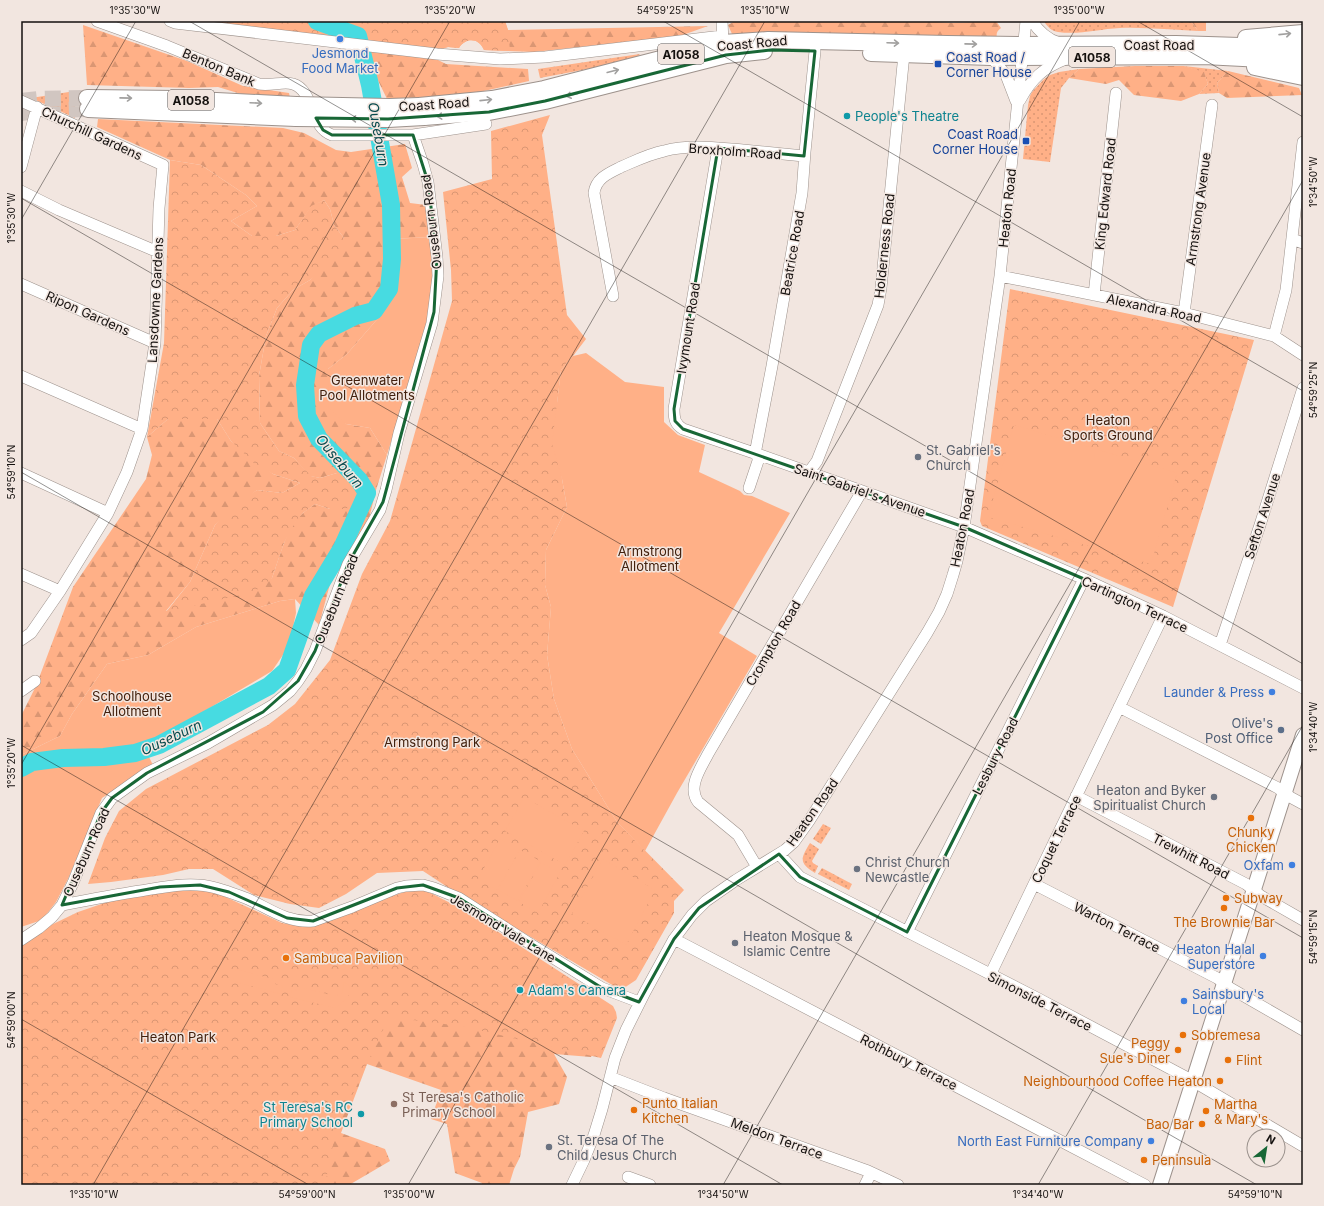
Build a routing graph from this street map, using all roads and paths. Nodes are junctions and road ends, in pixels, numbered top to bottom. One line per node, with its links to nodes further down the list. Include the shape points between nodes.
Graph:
1 (97, 21): 26 (street, Benton Bank, via 174,48 259,84 294,84 304,92 318,122 328,134)
2 (722, 21): 7 (street)
3 (1026, 21): 11 (street, Heaton Road)
4 (1032, 21): 12 (street, via 1045,36)
5 (173, 22): 7 (street, via 473,57 532,58)
6 (1303, 33): 8 (highway, one-way to 6)
7 (723, 40): 11 (highway, Coast Road / A1058, one-way to 11); 24 (highway, Coast Road / A1058, one-way to 7, via 544,89)
8 (1191, 45): 9 (highway, Coast Road / A1058); 12 (highway, Coast Road / A1058)
9 (1303, 48)
10 (815, 51): 13 (highway, Coast Road / A1058); 24 (highway, Coast Road / A1058, one-way to 24, via 770,50 726,55 545,101 489,112); 29 (street, Beatrice Road)
11 (1023, 51): 12 (highway, Coast Road / A1058); 15 (highway, Coast Road / A1058); 22 (street, Heaton Road)
12 (1069, 51): 14 (highway, Coast Road / A1058); 22 (street, via 1035,77 1026,88)
13 (904, 54): 15 (highway, Coast Road / A1058); 48 (street, Holderness Road, via 878,305 817,461)
14 (1204, 56): 16 (highway, Coast Road / A1058); 17 (highway)
15 (991, 57): 22 (street, Heaton Road, via 1003,69)
16 (1303, 61)
17 (1303, 77)
18 (1116, 93): 38 (street, King Edward Road)
19 (21, 101): 23 (street, Churchill Gardens)
20 (88, 103): 24 (highway, Coast Road / A1058, bridge, via 177,99 296,111 389,107)
21 (1212, 105): 40 (street, Armstrong Avenue)
22 (1018, 106): 36 (street, Heaton Road)
23 (36, 107): 30 (street, Churchill Gardens); 31 (street)
24 (421, 112)
25 (486, 124): 26 (street, Benton Bank)
26 (413, 135): 72 (street, Ouseburn Road, via 428,182 438,276 430,333 399,433 380,510 348,564 315,651 298,681 282,698 263,712 147,773 112,798 101,813)
27 (1303, 145): 33 (street)
28 (718, 148): 29 (street, Broxholm Road); 39 (street, Broxholm Road, via 690,147 664,151 637,160 604,176 597,184 594,193); 47 (street, Ivymount Road, via 674,416 675,422 683,430)
29 (804, 156): 47 (street, Beatrice Road, via 801,201)
30 (163, 165): 35 (street, Lansdowne Gardens)
31 (21, 167)
32 (21, 191): 35 (street)
33 (1292, 239): 34 (street); 41 (street, via 1286,290)
34 (1303, 243)
35 (158, 252): 42 (street, Lansdowne Gardens)
36 (1000, 276): 38 (street, Alexandra Road); 53 (street, Heaton Road)
37 (21, 284): 42 (street, Ripon Gardens)
38 (1094, 295): 40 (street, Alexandra Road)
39 (613, 296)
40 (1184, 313): 41 (street, Alexandra Road)
41 (1274, 336): 43 (street, Alexandra Road)
42 (155, 342): 46 (street, Lansdowne Gardens)
43 (1303, 355)
44 (21, 376): 46 (street)
45 (1303, 388): 59 (street, Sefton Avenue)
46 (142, 429): 52 (street, Lansdowne Gardens, via 127,472)
47 (758, 454): 48 (street, Saint Gabriel's Avenue); 50 (street, Beatrice Road)
48 (809, 472): 51 (street, Saint Gabriel's Avenue)
49 (21, 473): 52 (street)
50 (749, 488)
51 (862, 491): 53 (street, Saint Gabriel's Avenue); 69 (street, Crompton Road, via 708,754 694,785 695,798 741,839)
52 (108, 513): 56 (street, Lansdowne Gardens)
53 (964, 527): 55 (street, Cartington Terrace); 68 (street, Heaton Road, via 947,594 927,633 809,821 790,846)
54 (21, 574): 56 (street)
55 (1084, 579): 57 (street, Cartington Terrace); 74 (street, Lesbury Road)
56 (60, 591): 58 (street, Lansdowne Gardens, via 31,632)
57 (1163, 616): 59 (street, Cartington Terrace); 63 (street, Coquet Terrace)
58 (21, 640)
59 (1220, 645): 61 (street, Cartington Terrace)
60 (35, 681): 62 (street)
61 (1303, 688)
62 (21, 691)
63 (1120, 707): 65 (street); 66 (street, Coquet Terrace)
64 (1303, 735): 65 (main road)
65 (1284, 793): 67 (street); 71 (main road)
66 (1076, 796): 70 (street, Coquet Terrace); 71 (street, Trewhitt Road)
67 (1303, 804)
68 (779, 854): 69 (street, Heaton Road); 74 (street, Simonside Terrace, via 800,877)
69 (757, 867): 75 (street, Heaton Road, via 706,901)
70 (1034, 884): 77 (street, Coquet Terrace); 78 (street, Warton Terrace)
71 (1254, 890): 73 (street, Trewhitt Road); 78 (main road)
72 (62, 905): 76 (street, Ouseburn Road, via 40,928); 79 (street, Jesmond Vale Lane, via 160,887 200,885 229,892 274,913 307,922 319,920 396,888 423,885 459,898 602,988)
73 (1303, 920)
74 (907, 932): 77 (street, Simonside Terrace)
75 (674, 939): 79 (street, Heaton Road); 90 (street, Rothbury Terrace)
76 (21, 940)
77 (992, 976): 82 (street, Simonside Terrace)
78 (1224, 983): 80 (street, Warton Terrace); 82 (main road)
79 (640, 1002): 81 (street, Heaton Road, via 620,1046)
80 (1303, 1030)
81 (610, 1077): 84 (street, Meldon Terrace); 86 (street, via 594,1135)
82 (1193, 1082): 83 (street, Simonside Terrace); 91 (main road)
83 (1303, 1146)
84 (871, 1173): 88 (street); 89 (street, Meldon Terrace)
85 (628, 1177): 87 (street)
86 (572, 1185)
87 (650, 1185)
88 (865, 1185)
89 (898, 1185)
90 (1144, 1185)
91 (1160, 1185)

